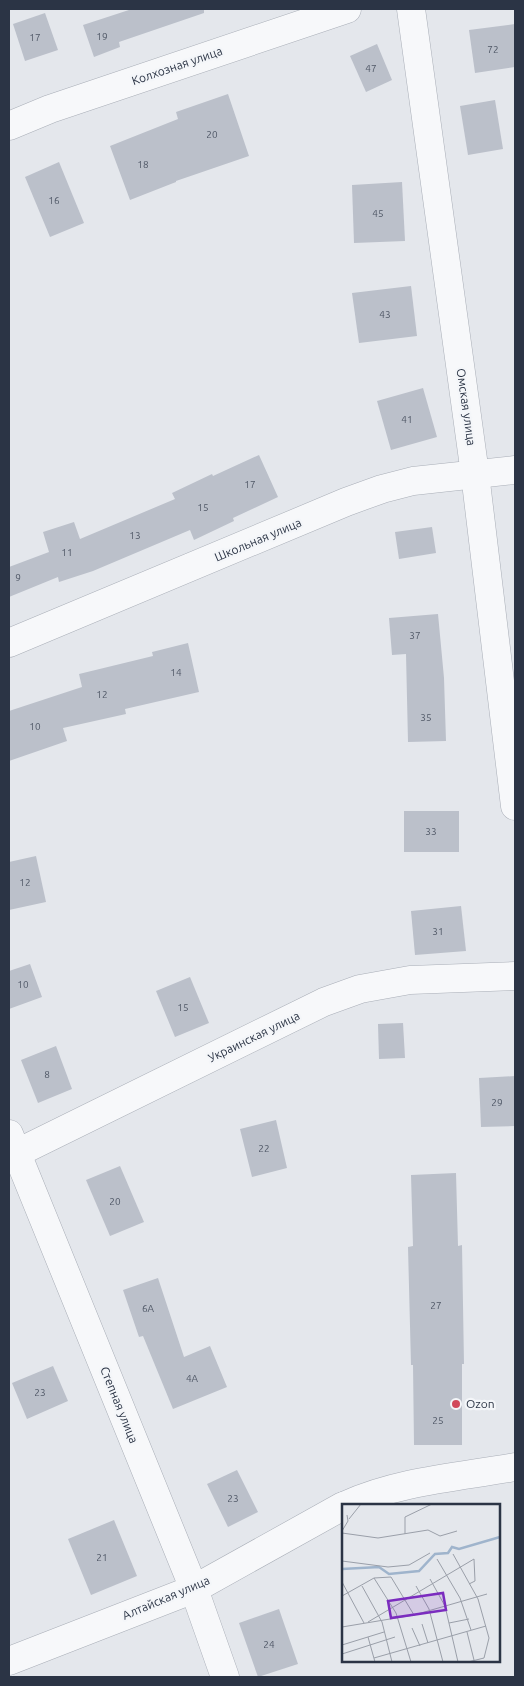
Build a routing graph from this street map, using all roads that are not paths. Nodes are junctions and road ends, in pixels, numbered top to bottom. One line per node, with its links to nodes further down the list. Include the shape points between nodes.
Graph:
1 (347, 9): 3 (street, Колхозная улица, via 59,106)
2 (410, 9): 5 (street, Омская улица)
3 (9, 126)
4 (515, 470): 5 (street, Школьная улица)
5 (475, 474): 6 (street, Школьная улица, via 413,481 373,492); 7 (street, Омская улица)
6 (9, 643)
7 (515, 806)
8 (515, 976): 9 (street, Украинская улица, via 410,980 360,990 324,1002)
9 (12, 1148): 13 (street, Степная улица)
10 (515, 1467): 11 (street, Алтайская улица, via 393,1488)
11 (346, 1504)
12 (342, 1506): 13 (street, Алтайская улица)
13 (194, 1589): 14 (street, Алтайская улица); 15 (street, Степная улица)
14 (9, 1661)
15 (225, 1677)

